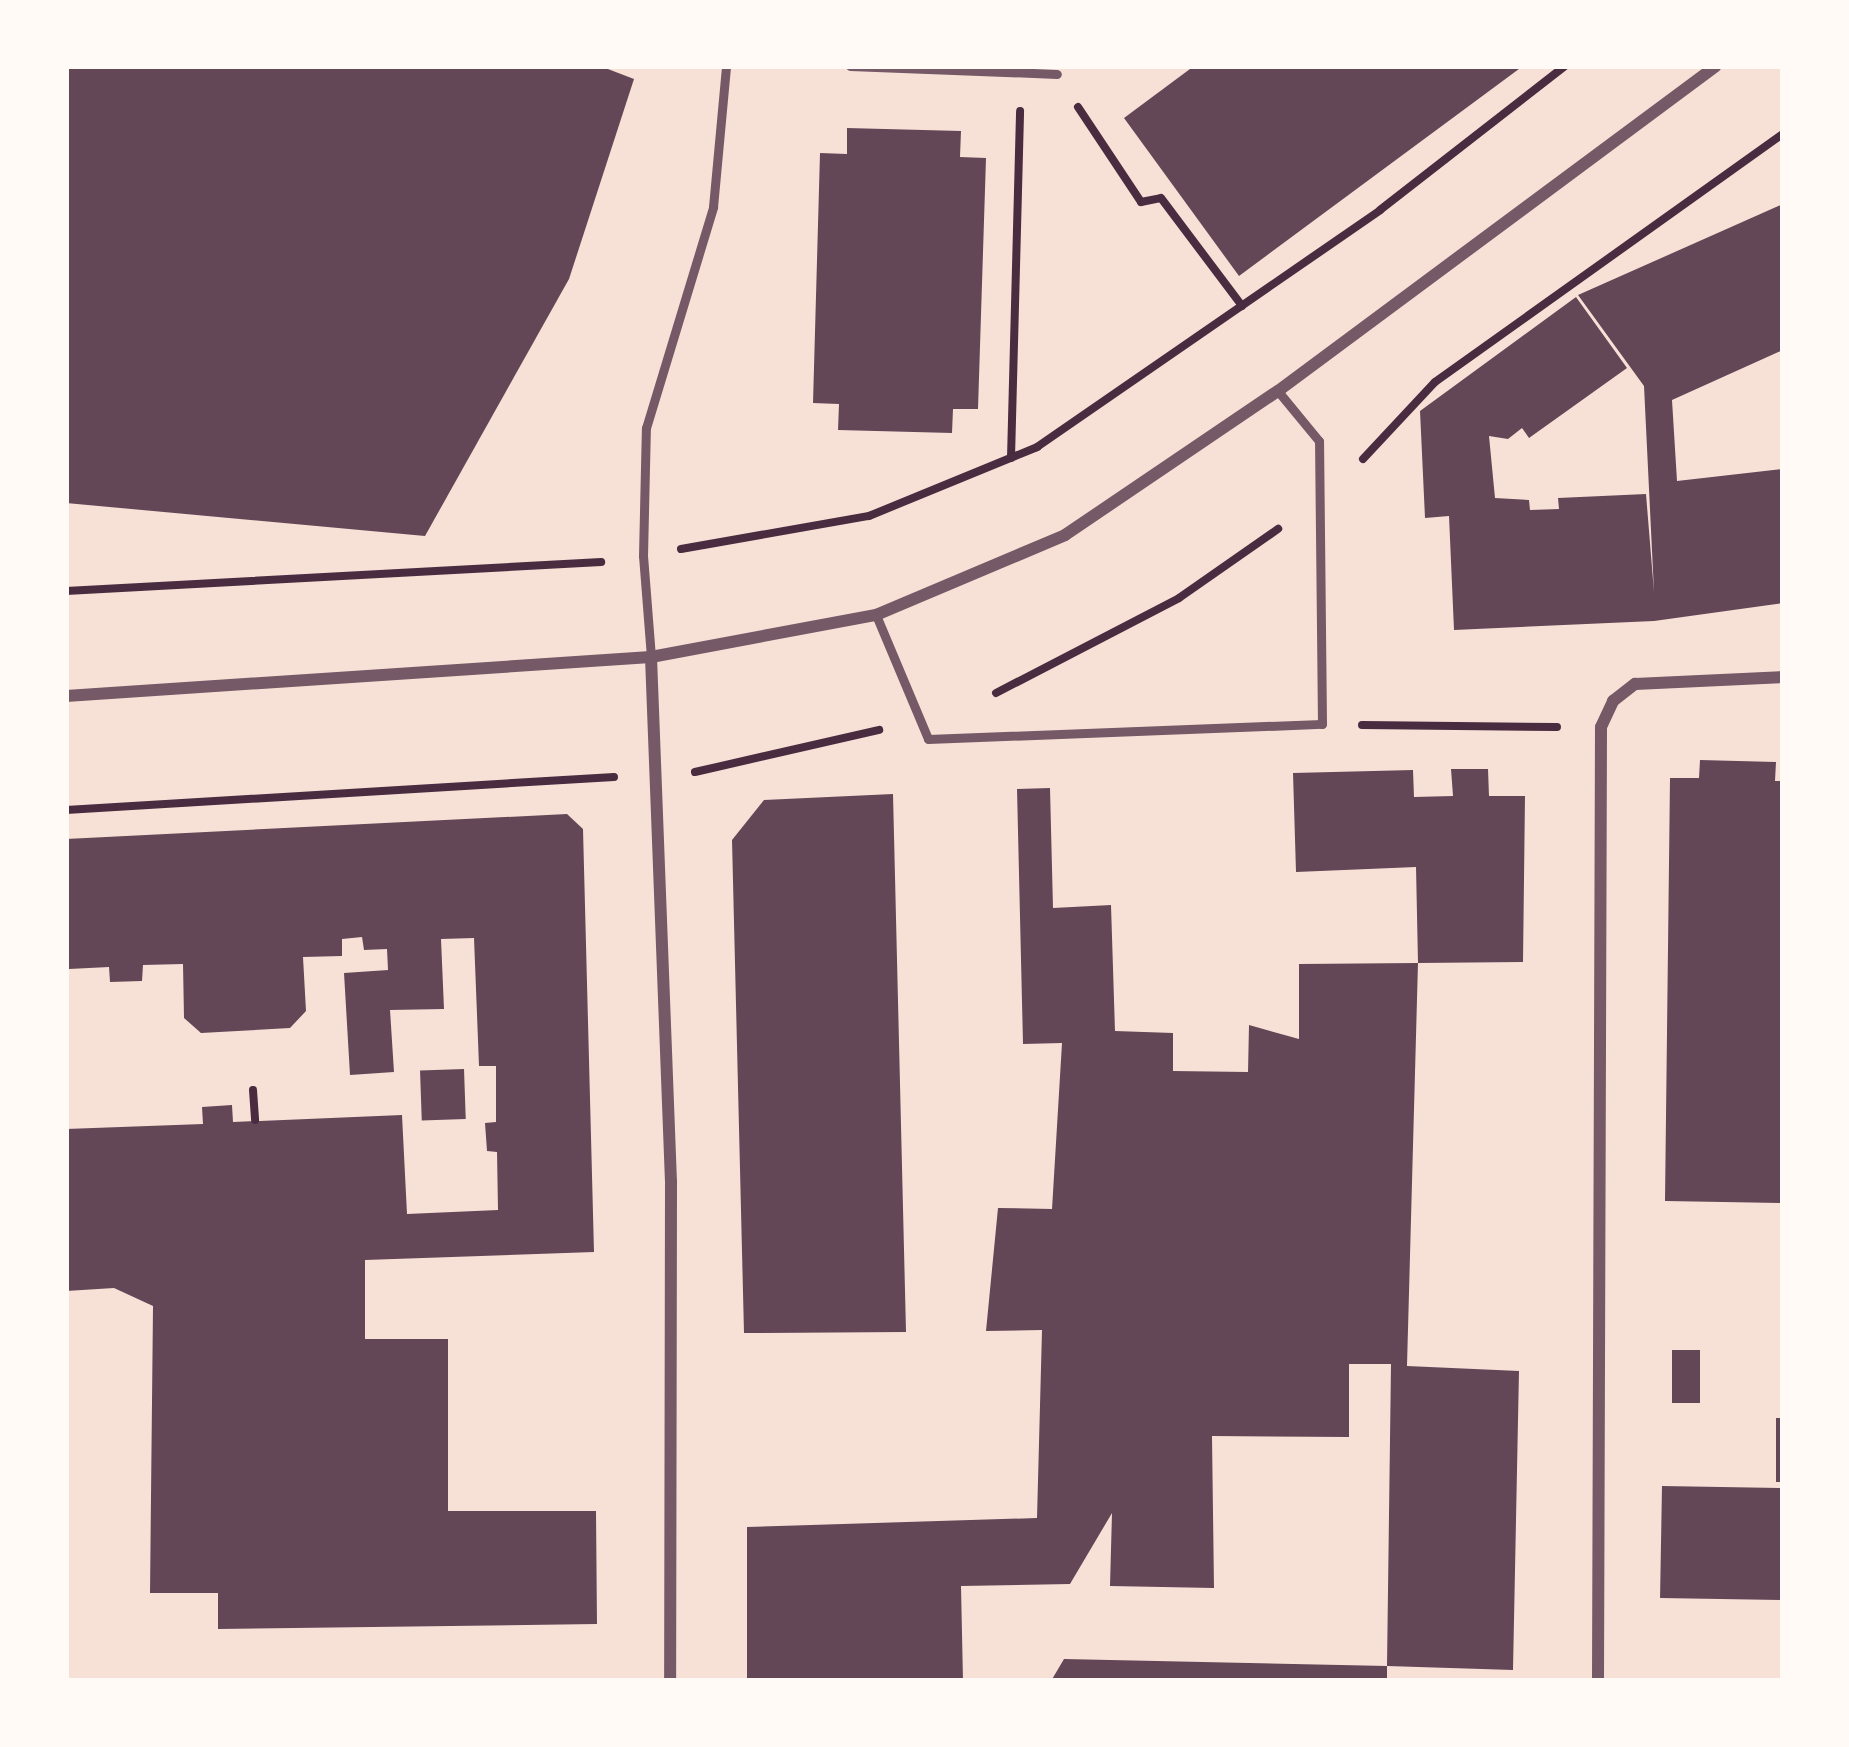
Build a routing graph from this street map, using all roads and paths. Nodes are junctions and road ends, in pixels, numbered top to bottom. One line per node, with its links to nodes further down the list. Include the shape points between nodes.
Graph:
1 (726, 66): 10 (lane, via 712,207 646,428)
2 (850, 66): 5 (lane)
3 (1565, 66): 7 (path, via 1381,210)
4 (1716, 66): 8 (street)
5 (1021, 73): 6 (lane); 9 (path)
6 (1057, 74): 7 (path, via 1141,202 1161,198)
7 (1242, 305): 9 (path)
8 (1278, 391): 12 (street, via 1065,536); 17 (lane, via 1319,441)
9 (1010, 458): 10 (path, via 869,516)
10 (643, 556): 11 (path, via 528,570); 13 (lane)
11 (66, 591)
12 (876, 615): 13 (street); 16 (lane)
13 (651, 657): 15 (street); 19 (street)
14 (1783, 677): 18 (street, via 1635,684 1612,700)
15 (66, 696)
16 (919, 720): 17 (lane, via 928,739); 19 (path, via 710,772)
17 (1322, 724): 18 (path)
18 (1601, 727): 24 (street)
19 (660, 773): 20 (path); 23 (street, via 673,1267)
20 (66, 810)
21 (253, 1090): 22 (path)
22 (255, 1120)
23 (670, 1681)
24 (1598, 1681)

